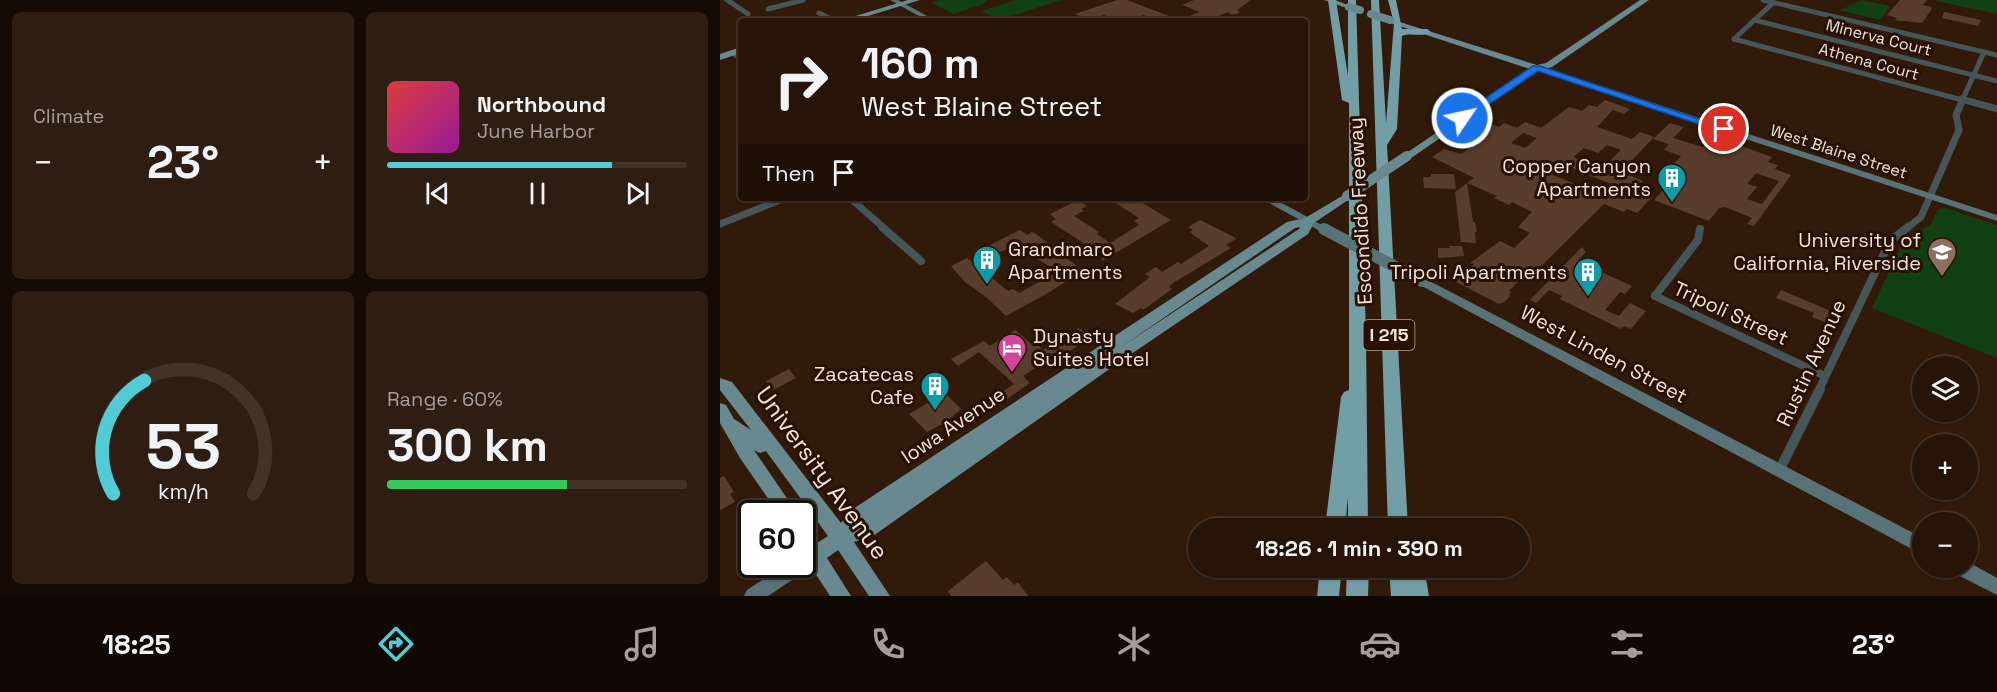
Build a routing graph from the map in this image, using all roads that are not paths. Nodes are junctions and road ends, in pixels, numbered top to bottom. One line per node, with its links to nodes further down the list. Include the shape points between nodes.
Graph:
1 (727, 0): 15 (street)
2 (802, 0): 13 (street)
3 (916, 0): 11 (main road)
4 (1352, 0): 32 (highway, Escondido Freeway / I 215)
5 (1375, 0): 33 (highway, Escondido Freeway / I 215)
6 (1392, 0): 20 (highway)
7 (1632, 0): 27 (main road, Iowa Avenue, via 1539,62)
8 (1645, 0): 27 (main road, Iowa Avenue, via 1549,65)
9 (1762, 0): 12 (street)
10 (1332, 1): 20 (main road, West Blaine Street, bridge); 32 (highway)
11 (897, 2): 17 (main road); 18 (main road)
12 (1773, 3): 19 (street); 24 (street)
13 (768, 9)
14 (819, 13): 16 (street)
15 (748, 14)
16 (829, 18)
17 (852, 18)
18 (927, 18)
19 (1754, 20): 28 (street, Minerva Court); 30 (street, Athena Court, via 1734,39)
20 (1394, 21): 21 (main road, West Blaine Street); 22 (highway)
21 (1427, 32): 22 (highway, via 1406,31); 27 (main road, West Blaine Street)
22 (1396, 35): 33 (highway, via 1391,129)
23 (737, 52): 26 (main road)
24 (1984, 52): 25 (street); 28 (street, Rustin Avenue)
25 (1997, 55)
26 (720, 57)
27 (1537, 68): 34 (main road, West Blaine Street); 39 (main road, Iowa Avenue, bridge)
28 (1974, 75): 29 (street, Minerva Court); 30 (street, Rustin Avenue)
29 (1997, 81)
30 (1962, 99): 31 (street, Athena Court); 34 (street, Rustin Avenue, via 1956,115 1959,130)
31 (1997, 109)
32 (1355, 145): 43 (highway, Escondido Freeway / I 215)
33 (1380, 146): 49 (highway, Escondido Freeway / I 215)
34 (1930, 196): 38 (main road, West Blaine Street); 44 (street, Rustin Avenue, via 1917,221 1890,241)
35 (778, 201): 40 (street)
36 (853, 201): 42 (street)
37 (1271, 201): 39 (main road, West Linden Street)
38 (1997, 218)
39 (1309, 221): 48 (main road, West Linden Street, bridge); 55 (main road, Iowa Avenue, via 1304,231 867,530)
40 (720, 224)
41 (1700, 230): 44 (street, Tripoli Street, via 1698,240 1655,297)
42 (921, 261)
43 (1358, 335): 51 (highway); 52 (highway, Escondido Freeway / I 215)
44 (1825, 376): 48 (street, Rustin Avenue)
45 (720, 384): 47 (main road, University Avenue, via 728,386)
46 (723, 415): 47 (main road, via 755,444); 50 (main road)
47 (770, 443): 55 (main road, University Avenue)
48 (1779, 471): 56 (main road, West Linden Street)
49 (1396, 481): 53 (highway, Escondido Freeway / I 215); 54 (highway)
50 (779, 500)
51 (1336, 518)
52 (1358, 518)
53 (1398, 518)
54 (1403, 518)
55 (840, 538): 57 (main road, Iowa Avenue); 68 (main road, University Avenue)
56 (1912, 541)
57 (816, 554)
58 (816, 571): 67 (main road)
59 (1978, 577): 65 (main road)
60 (780, 578): 66 (main road, Iowa Avenue)
61 (1330, 578): 69 (highway)
62 (1358, 578): 70 (highway)
63 (1401, 578): 71 (highway)
64 (1415, 578): 72 (highway)
65 (1997, 587)
66 (753, 596)
67 (841, 596)
68 (880, 596)
69 (1328, 596)
70 (1358, 596)
71 (1402, 596)
72 (1418, 596)

